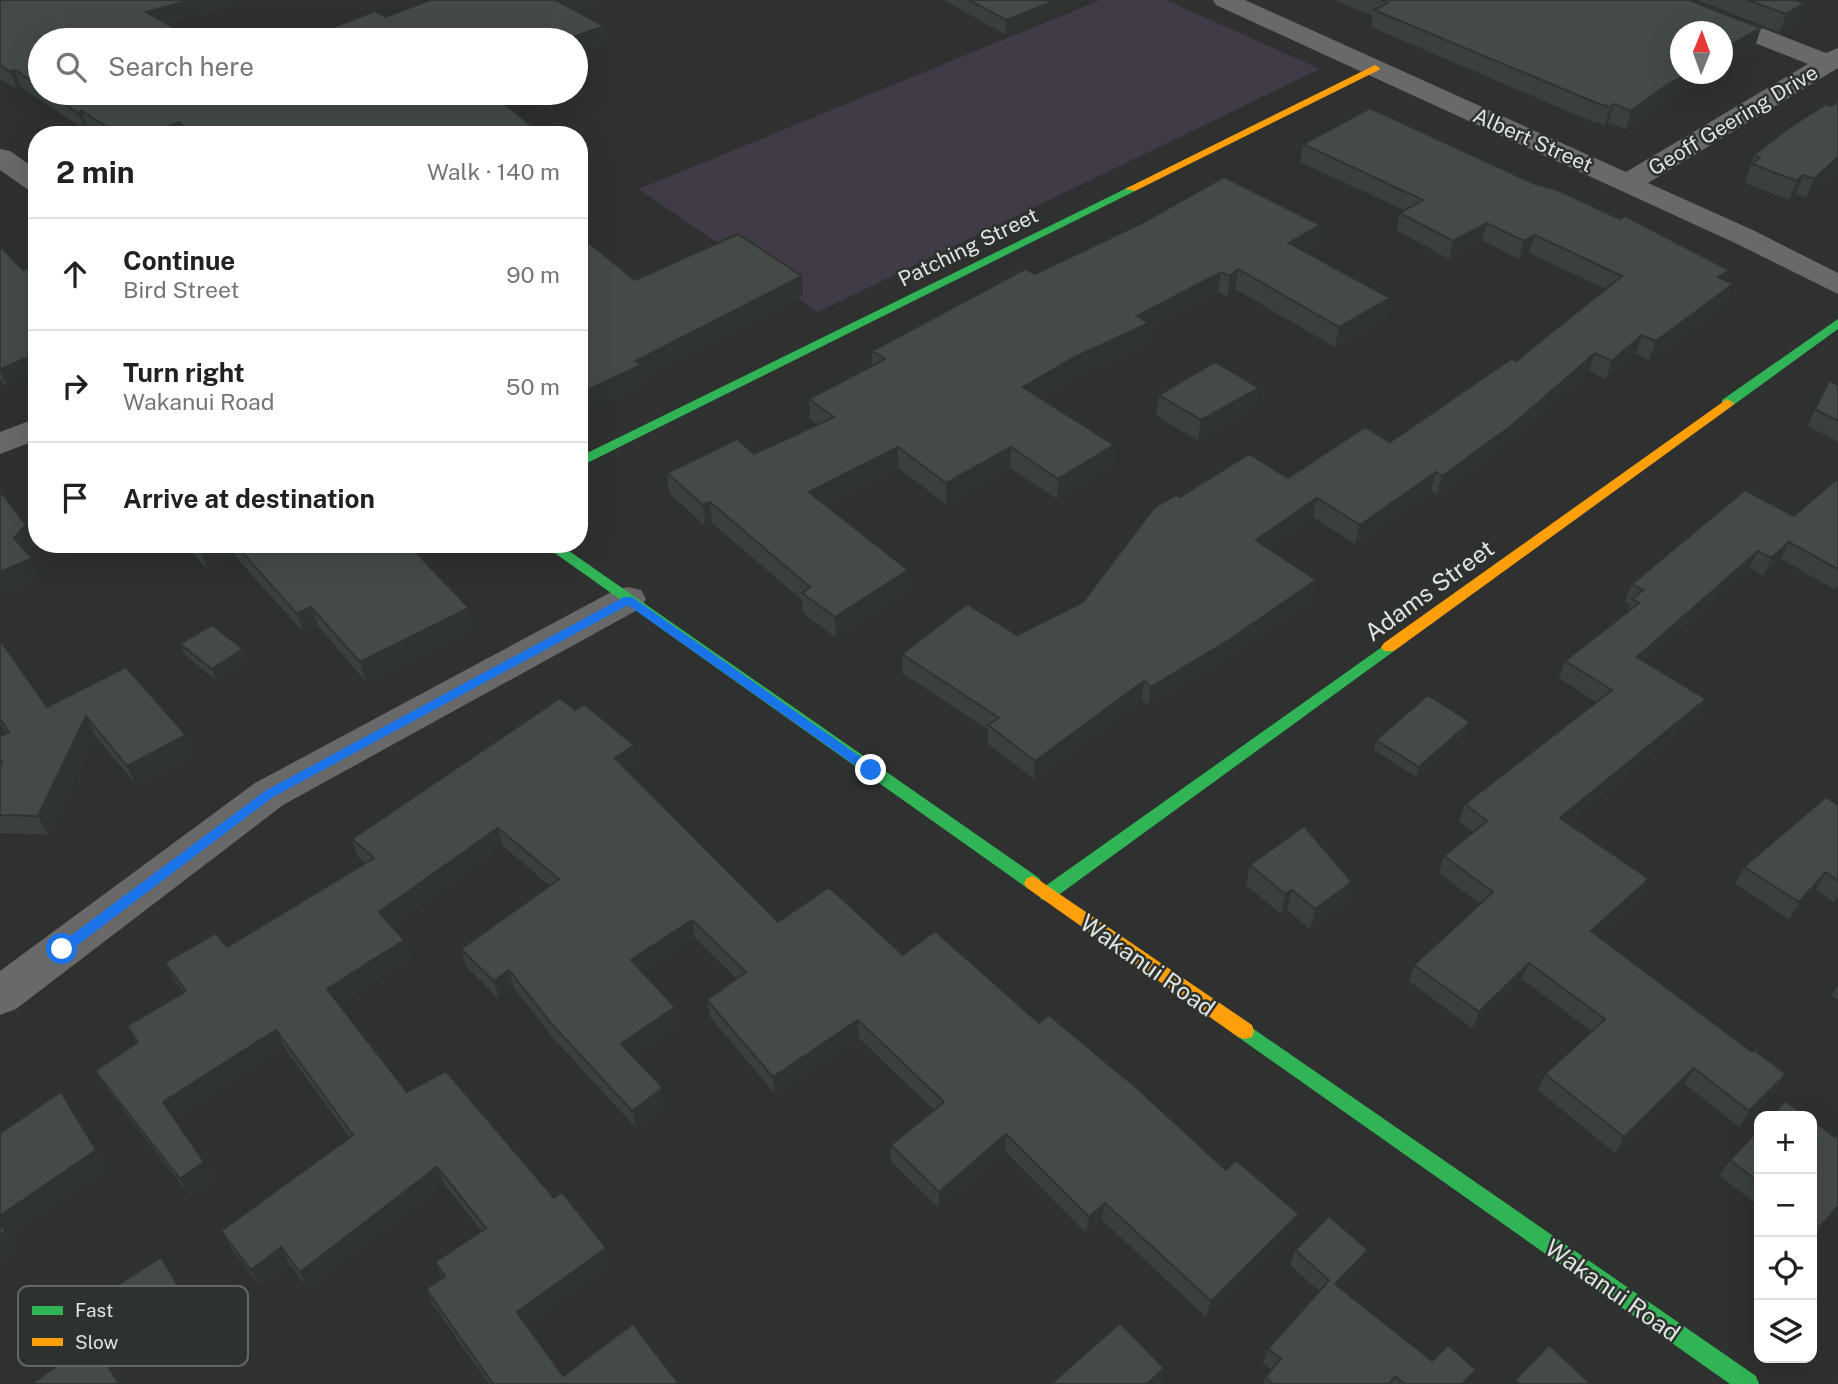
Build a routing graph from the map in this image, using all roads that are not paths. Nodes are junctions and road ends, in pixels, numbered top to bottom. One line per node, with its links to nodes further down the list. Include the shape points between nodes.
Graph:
1 (1225, 0): 4 (street, Albert Street)
2 (1668, 0): 3 (street)
3 (1833, 59): 7 (street, Geoff Geering Drive)
4 (1375, 68): 7 (street, Albert Street); 12 (street, Patching Street)
5 (0, 157): 6 (street)
6 (28, 177)
7 (1628, 183): 8 (street, Albert Street)
8 (1838, 285)
9 (1838, 323): 15 (street, Adams Street)
10 (28, 433): 11 (street)
11 (0, 444)
12 (588, 459)
13 (562, 553): 14 (street, Wakanui Road)
14 (628, 600): 15 (street, Wakanui Road); 16 (street, via 269,794)
15 (1047, 894): 17 (street, Wakanui Road)
16 (0, 996)
17 (1748, 1384)

